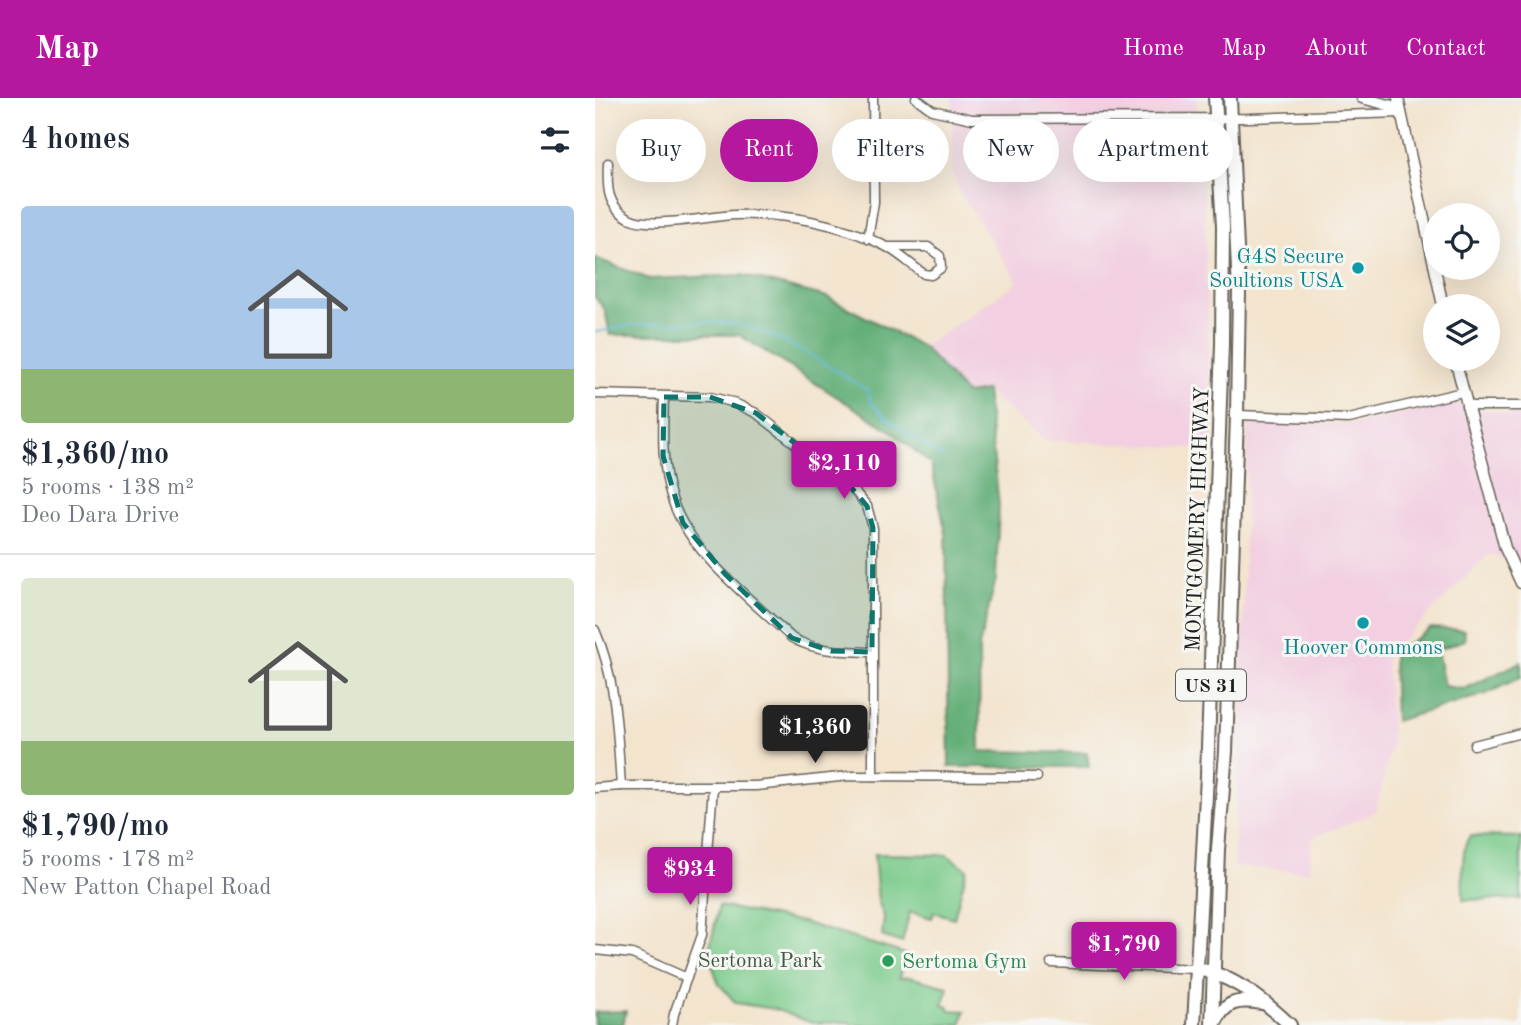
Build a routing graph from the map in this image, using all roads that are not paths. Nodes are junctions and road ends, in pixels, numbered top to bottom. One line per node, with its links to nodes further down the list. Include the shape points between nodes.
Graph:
1 (873, 98): 10 (street, via 874,202)
2 (916, 98): 7 (street, via 932,110 972,119)
3 (1215, 98): 7 (main road, MONTGOMERY HIGHWAY / US 31)
4 (1230, 98): 8 (main road, MONTGOMERY HIGHWAY / US 31)
5 (1362, 98): 6 (street)
6 (1399, 106): 8 (street, via 1357,114); 12 (street)
7 (1216, 118): 8 (street); 32 (main road, MONTGOMERY HIGHWAY / US 31, via 1223,226 1222,344)
8 (1231, 118): 19 (main road, MONTGOMERY HIGHWAY / US 31, via 1239,291)
9 (608, 163): 10 (street, via 607,192 614,207 630,220 649,223 779,215)
10 (868, 239): 11 (street)
11 (887, 247): 11 (street, via 924,274 940,268 940,256 928,247)
12 (1440, 294)
13 (1458, 371): 14 (street)
14 (1462, 392): 17 (street); 19 (street, via 1349,419)
15 (595, 394): 16 (street)
16 (664, 397): 22 (street, via 663,456 672,500 696,543 792,638 831,651); 22 (street, via 710,397 756,413 850,485 867,506 873,528)
17 (1466, 406): 18 (street); 20 (street, via 1504,548)
18 (1521, 406)
19 (1237, 415): 33 (main road, MONTGOMERY HIGHWAY / US 31, via 1226,752)
20 (1521, 583)
21 (595, 630): 27 (street, via 614,691)
22 (872, 652): 25 (street)
23 (1521, 733): 24 (street)
24 (1473, 745)
25 (873, 776): 26 (street); 28 (street)
26 (1037, 777)
27 (621, 786): 28 (street); 29 (street)
28 (713, 786): 34 (street, via 702,935)
29 (595, 788)
30 (595, 950): 34 (street, via 632,954)
31 (1051, 963): 32 (street)
32 (1198, 969): 33 (main road); 37 (main road, MONTGOMERY HIGHWAY / US 31)
33 (1213, 972): 35 (main road); 38 (main road, MONTGOMERY HIGHWAY / US 31)
34 (687, 978): 36 (street)
35 (1263, 1003): 38 (main road, via 1227,1006); 39 (main road)
36 (673, 1025)
37 (1194, 1025)
38 (1213, 1025)
39 (1290, 1025)

